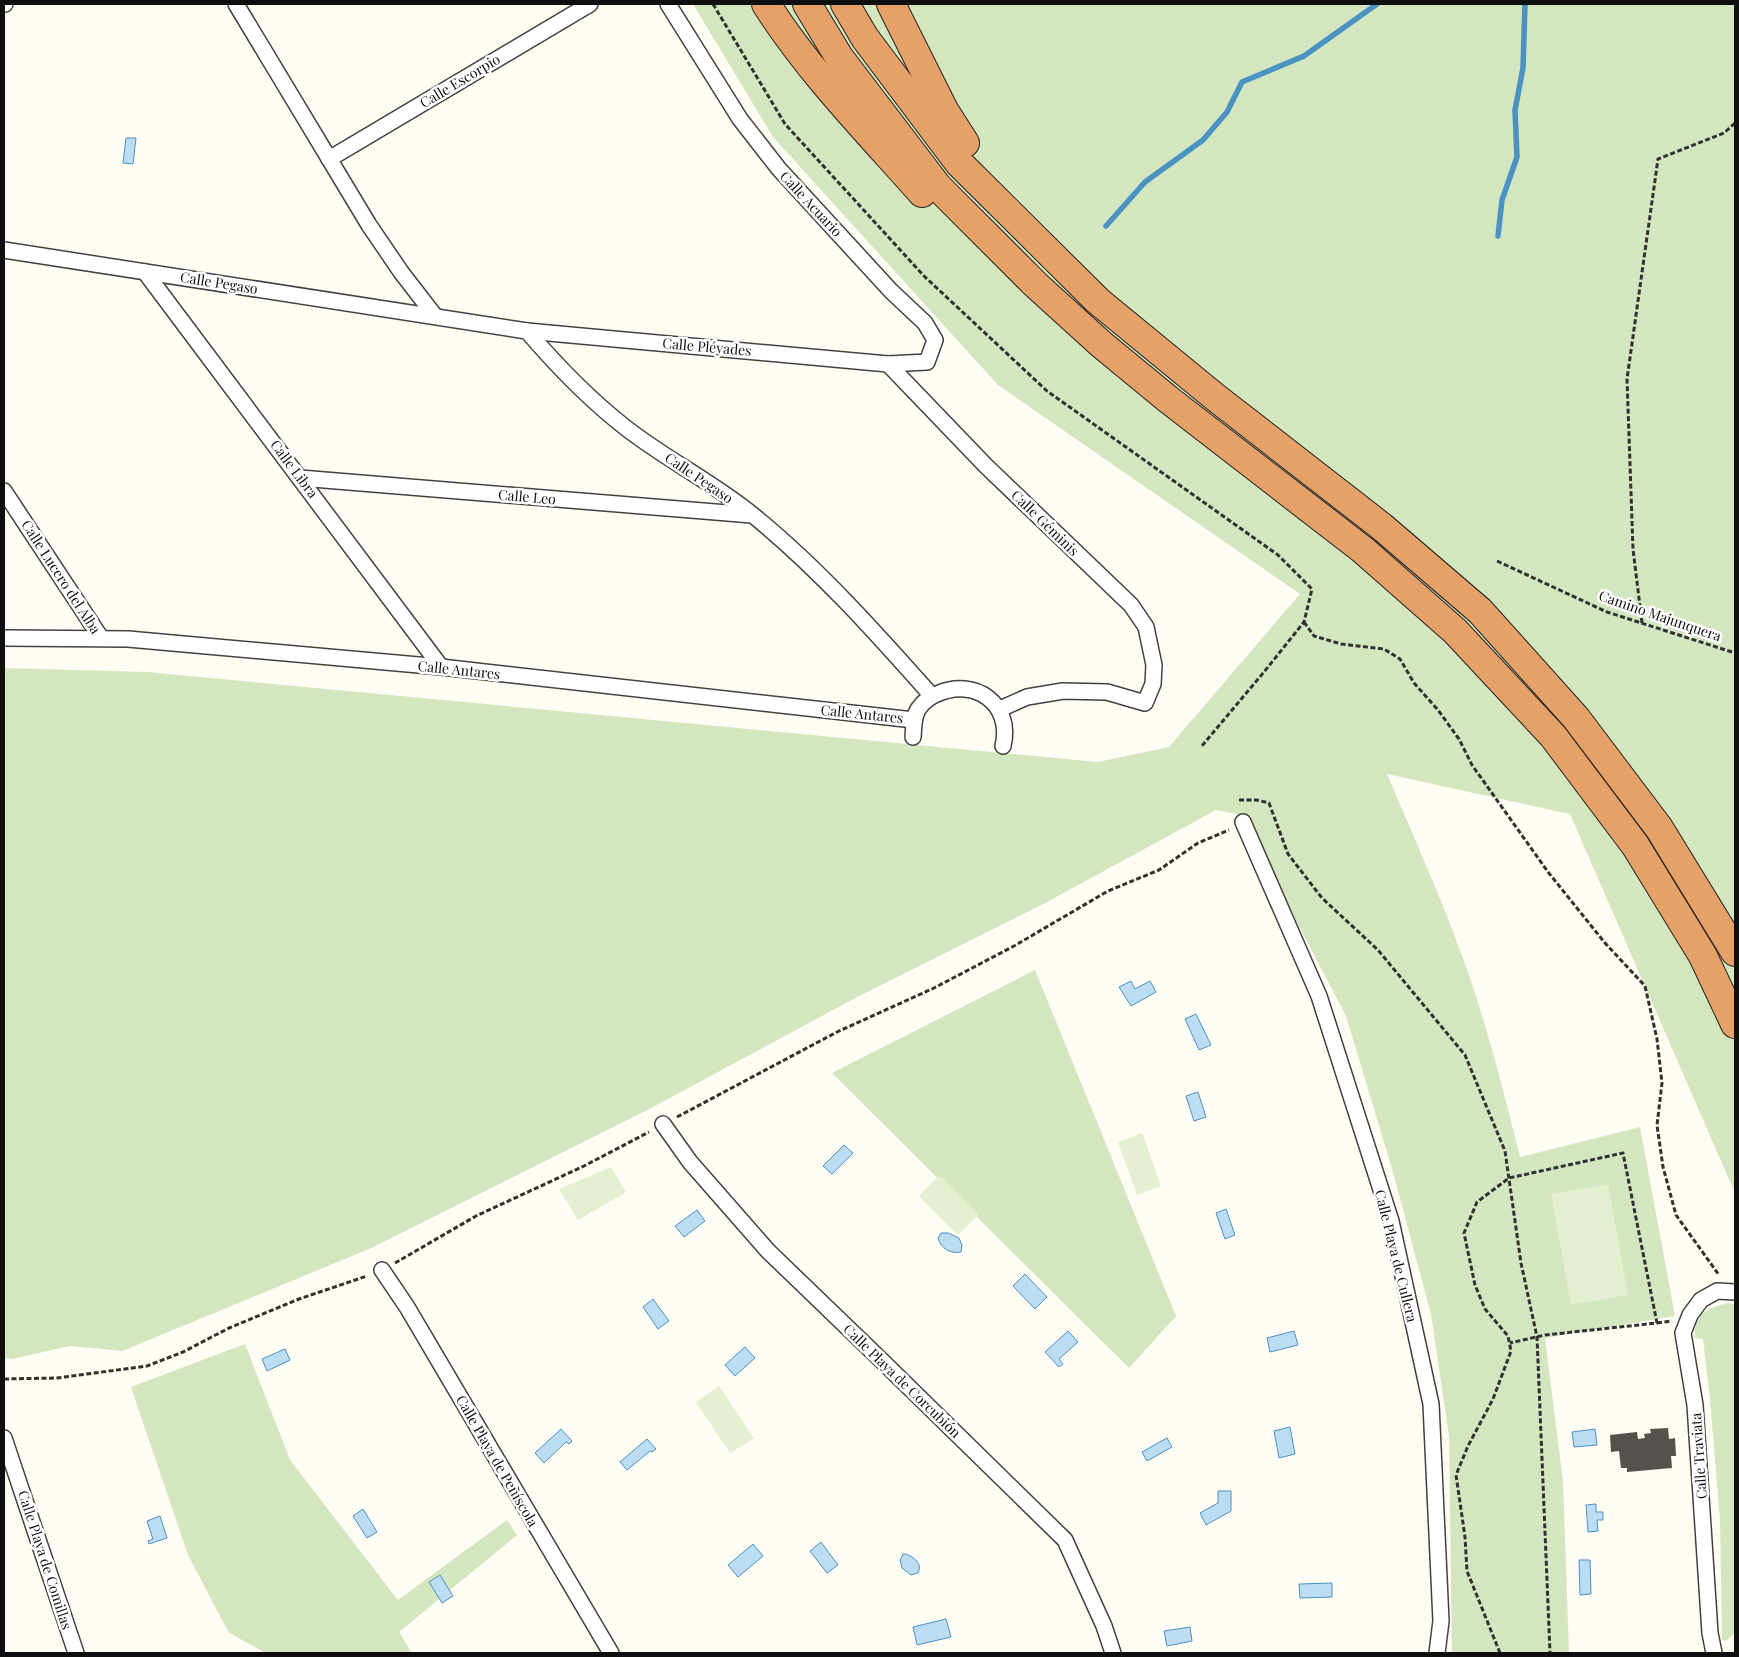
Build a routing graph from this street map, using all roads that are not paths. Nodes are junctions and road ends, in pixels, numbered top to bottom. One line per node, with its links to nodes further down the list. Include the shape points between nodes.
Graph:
1 (236, 4): 8 (street)
2 (590, 4): 8 (street, Calle Escorpio)
3 (668, 4): 14 (street, Calle Acuario, via 740,119 779,169 924,323 935,340 927,362)
4 (766, 4): 15 (highway, via 821,79 928,201 1024,300 1093,360)
5 (808, 4): 15 (highway, via 838,57 938,187 1036,285)
6 (845, 4): 11 (highway, via 865,38 959,163)
7 (891, 4): 11 (highway, via 944,110 978,164)
8 (329, 158): 12 (street, via 369,225)
9 (4, 250): 10 (street, Calle Pegaso)
10 (145, 272): 12 (street, Calle Pegaso); 16 (street, Calle Libra)
11 (1098, 301): 28 (highway, via 1380,526 1480,611 1600,749 1659,828)
12 (435, 316): 13 (street, Calle Pegaso)
13 (526, 331): 14 (street, Calle Pléyades); 18 (street, Calle Pegaso, via 561,370 626,428)
14 (888, 364): 23 (street, Calle Géminis, via 986,466 1131,605 1146,627 1154,665 1153,684 1145,703 1107,692 1063,691 1027,697)
15 (1169, 400): 29 (highway, via 1363,550 1456,631 1553,736 1635,845 1702,956)
16 (300, 478): 18 (street, Calle Leo); 21 (street, Calle Libra)
17 (4, 491): 20 (street, Calle Lucero del Alba)
18 (753, 515): 22 (street, Calle Pegaso, via 854,609)
19 (4, 638): 20 (street, Calle Antares)
20 (101, 638): 21 (street, Calle Antares)
21 (441, 667): 24 (street, Calle Antares)
22 (932, 696): 23 (street, via 950,688 968,688 987,696); 24 (street, Calle Antares, via 920,707)
23 (1000, 709): 26 (street, via 1005,726)
24 (914, 720): 25 (street, Calle Antares)
25 (913, 737)
26 (1003, 746)
27 (1239, 824): 37 (street, Calle Playa de Cullera, via 1319,996 1391,1221 1431,1404 1441,1622)
28 (1735, 952)
29 (1735, 1024)
30 (663, 1124): 36 (street, Calle Playa de Corcubión, via 690,1162 768,1251 1065,1540)
31 (382, 1270): 35 (street, Calle Playa de Peñíscola)
32 (1733, 1292): 38 (street, Calle Traviata, via 1717,1291 1701,1300 1690,1314 1683,1333 1695,1404)
33 (4, 1438): 34 (street, Calle Playa de Comillas)
34 (76, 1653)
35 (611, 1653)
36 (1113, 1653)
37 (1437, 1653)
38 (1714, 1653)

